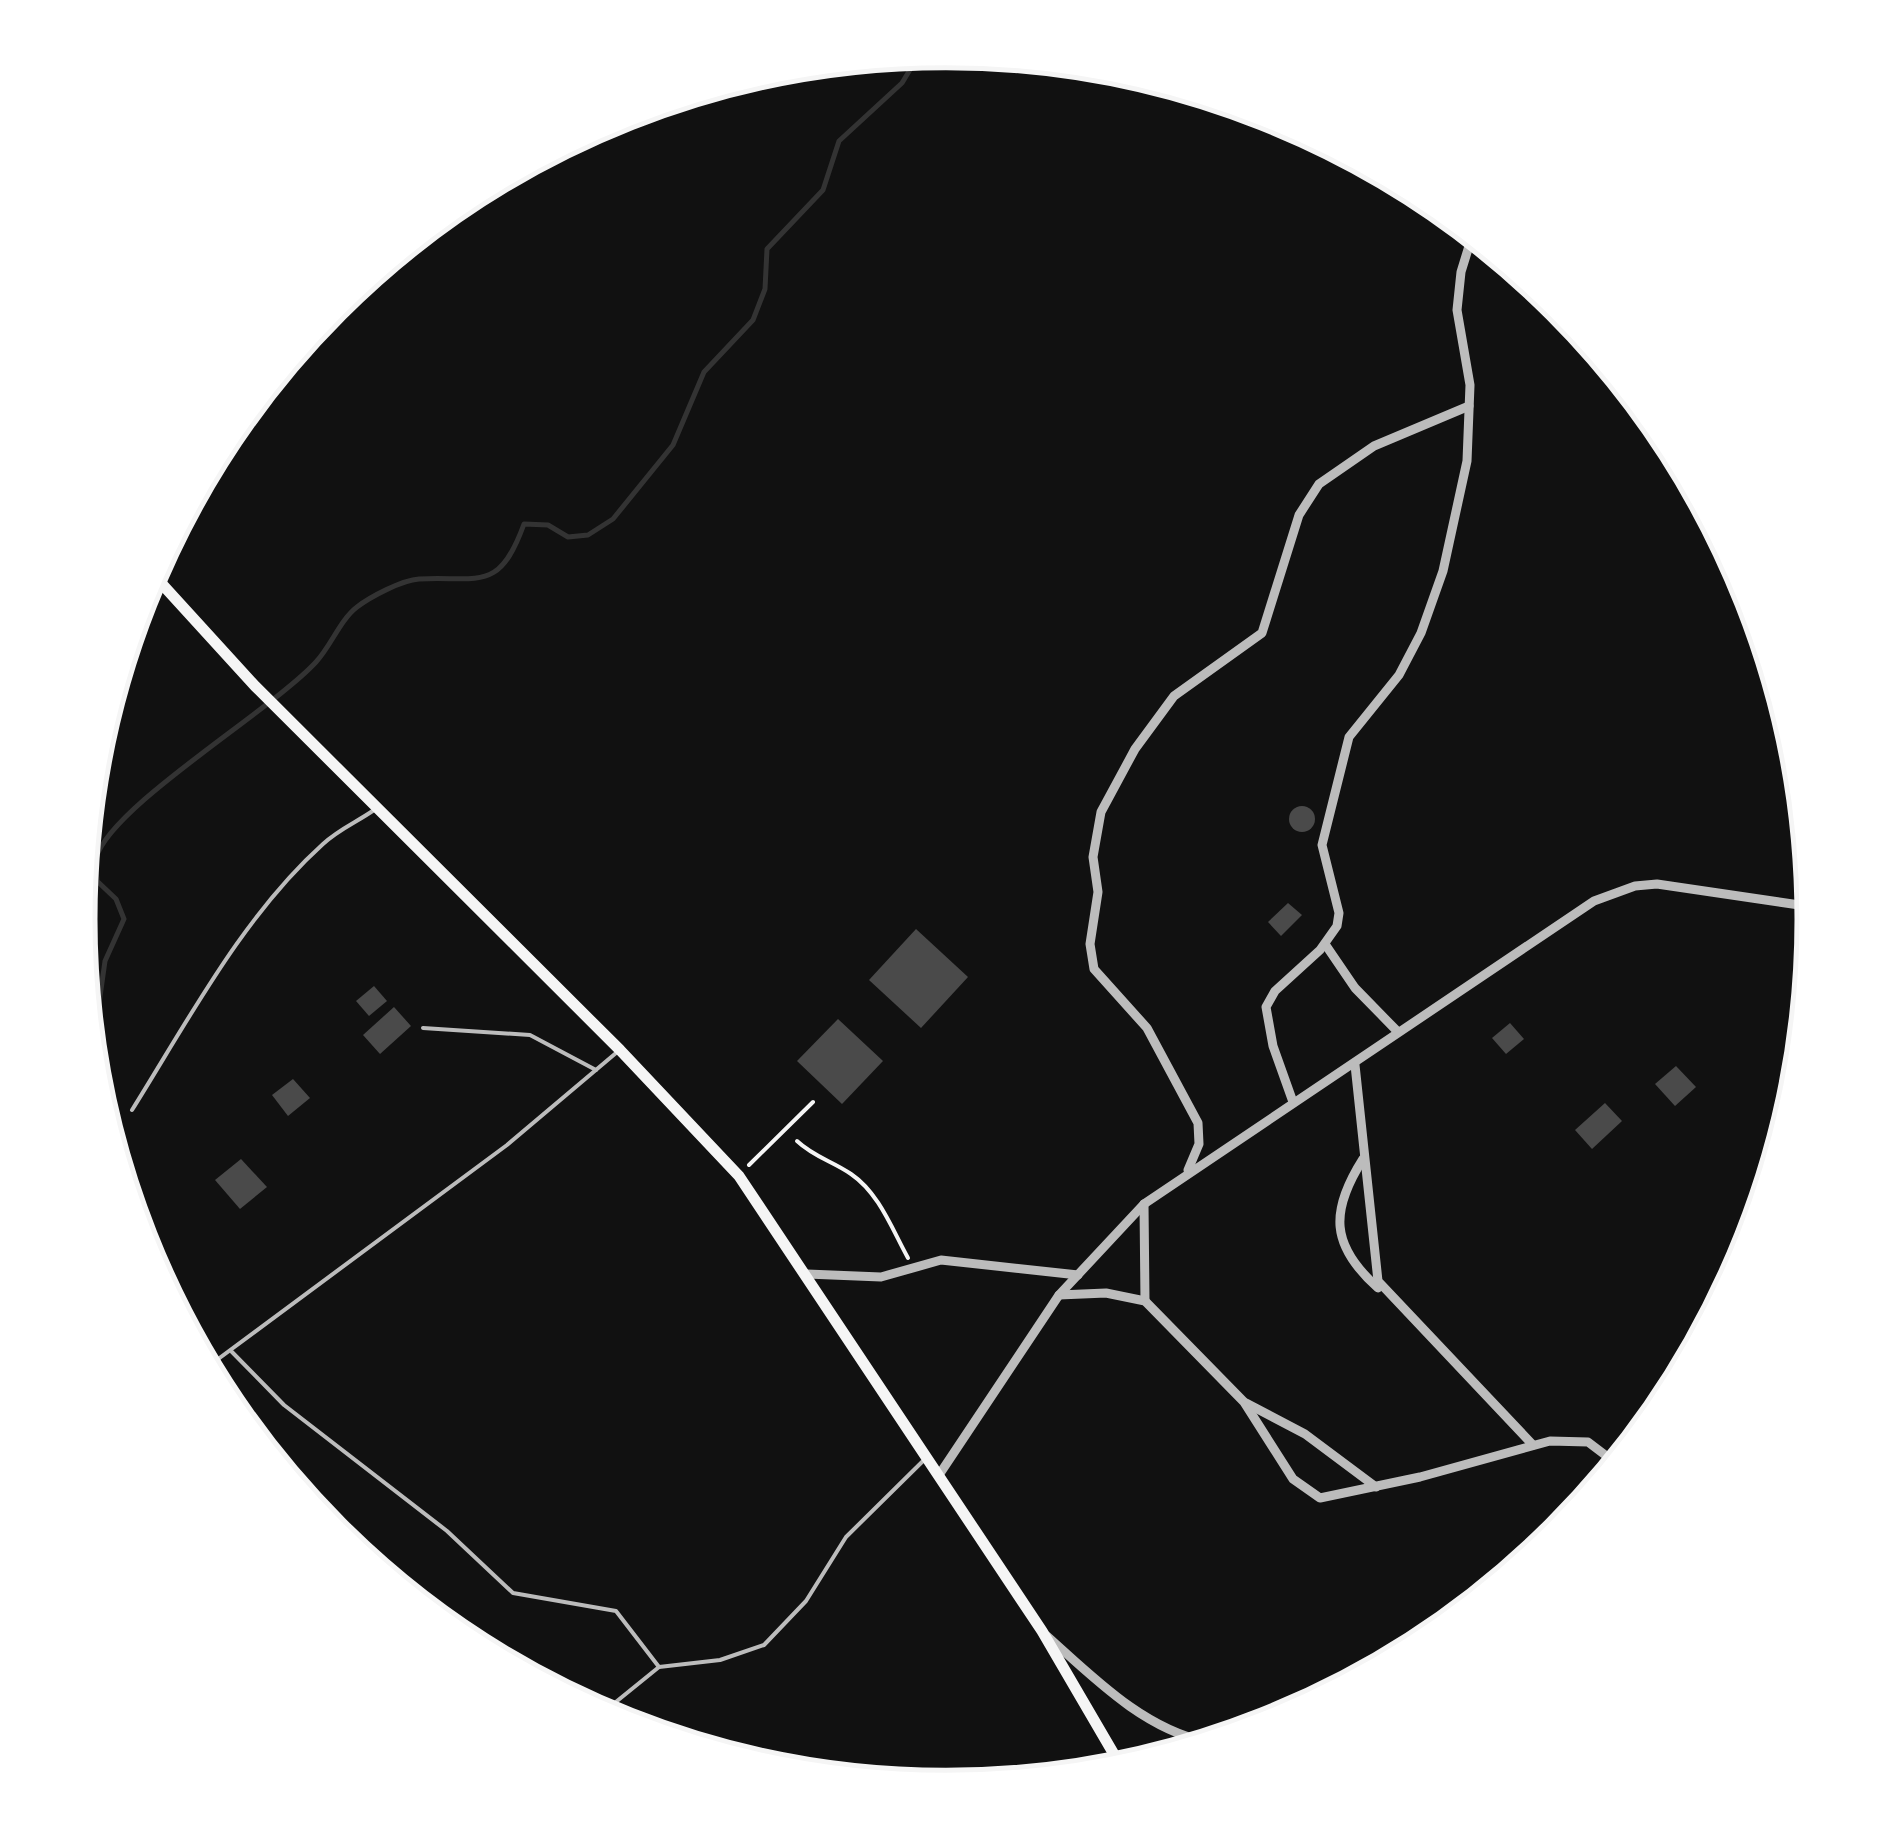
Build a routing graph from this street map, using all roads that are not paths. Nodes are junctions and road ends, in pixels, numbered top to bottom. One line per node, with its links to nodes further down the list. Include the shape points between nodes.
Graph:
1 (1468, 247): 2 (street, via 1457,310)
2 (1469, 406): 6 (street, via 1467,461 1443,571 1400,676 1349,737 1328,813 1322,846 1340,912); 15 (street, via 1374,446 1320,484 1300,515 1262,634 1174,696 1101,812 1092,857 1098,892 1090,944 1094,969 1147,1028 1198,1123 1199,1144)
3 (164, 585): 4 (main road)
4 (378, 806): 9 (main road); 13 (lane, via 343,827 294,873 224,965)
5 (1797, 905): 8 (street, via 1657,884 1625,889 1594,902)
6 (1325, 944): 8 (street, via 1355,988); 12 (street, via 1266,1007)
7 (423, 1028): 11 (lane, via 530,1036)
8 (1398, 1032): 10 (street)
9 (620, 1050): 11 (lane); 17 (main road, via 739,1176)
10 (1354, 1065): 12 (street); 14 (street)
11 (596, 1070): 22 (lane)
12 (1293, 1102): 15 (street)
13 (132, 1110)
14 (1364, 1158): 21 (street, via 1374,1263); 21 (street, via 1343,1191 1338,1223 1358,1270)
15 (1187, 1173): 16 (street)
16 (1144, 1204): 18 (street); 20 (street)
17 (808, 1274): 18 (street, via 881,1277 940,1260); 26 (main road)
18 (1078, 1275): 19 (street)
19 (1059, 1295): 20 (street, via 1106,1293); 28 (street)
20 (1145, 1301): 24 (street)
21 (1394, 1304): 25 (street)
22 (232, 1352): 23 (lane); 31 (lane, via 284,1405 447,1532 513,1593 616,1611)
23 (219, 1360)
24 (1244, 1402): 29 (street, via 1305,1434); 29 (street, via 1293,1480 1311,1495 1328,1498)
25 (1533, 1445): 27 (street, via 1588,1442); 29 (street)
26 (927, 1456): 28 (main road); 31 (lane, via 846,1537 806,1601 764,1645 720,1660)
27 (1606, 1456)
28 (939, 1475): 30 (main road)
29 (1376, 1487)
30 (1042, 1631): 33 (street, via 1152,1722); 34 (main road)
31 (659, 1667): 32 (lane)
32 (615, 1703)
33 (1180, 1737)
34 (1113, 1753)

